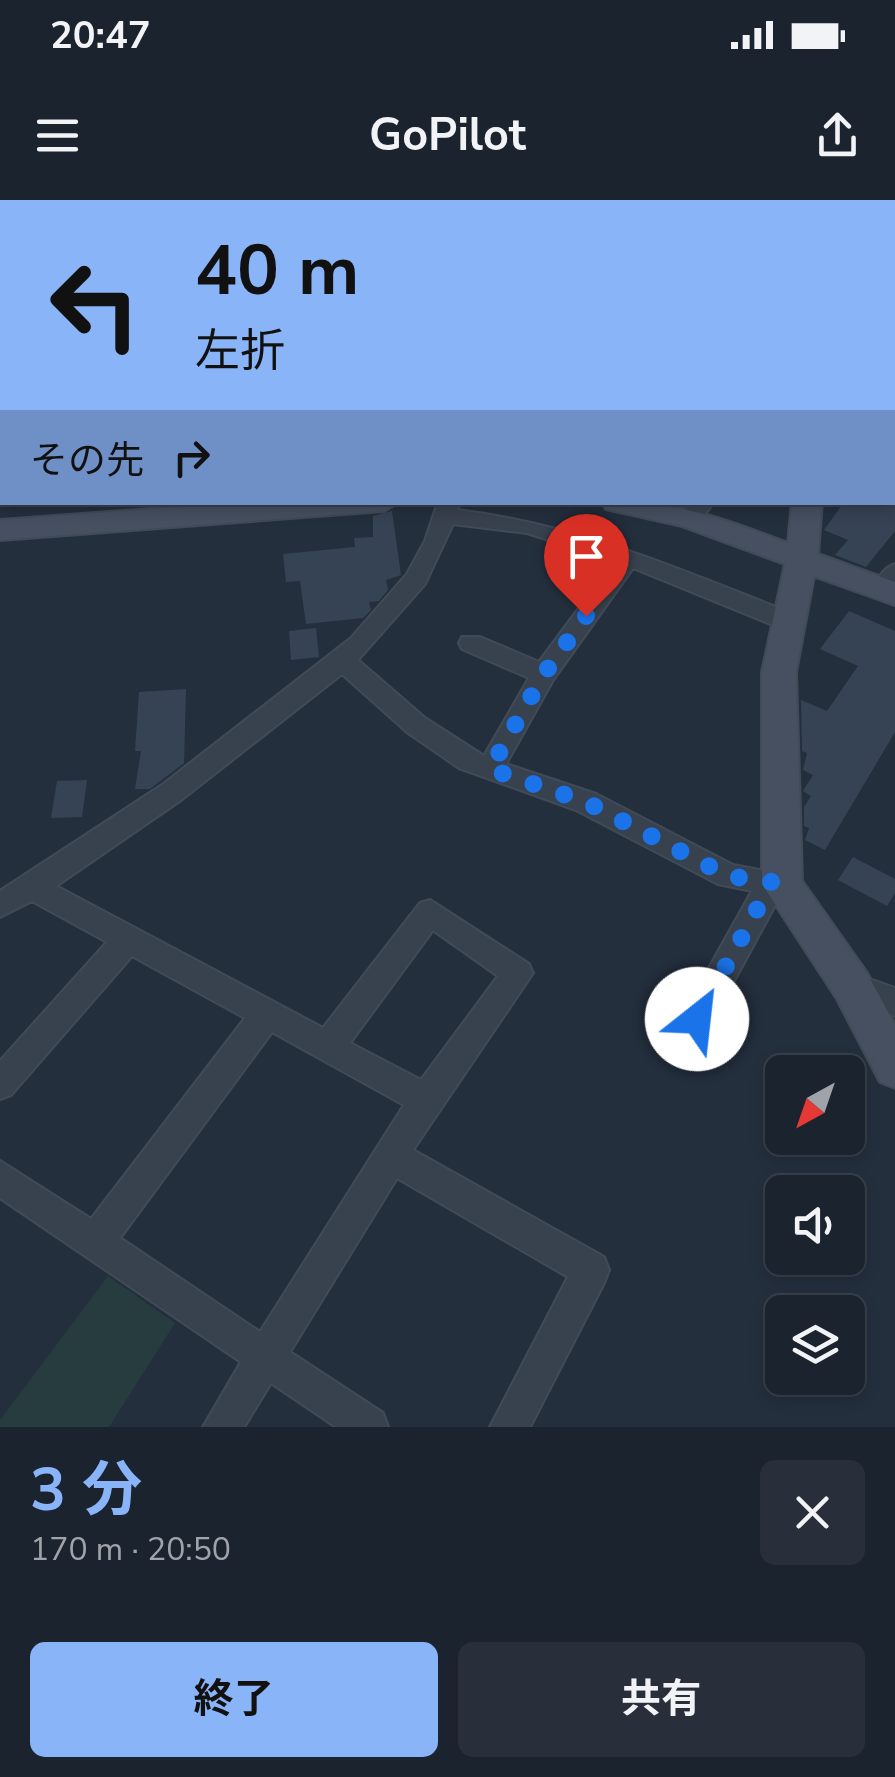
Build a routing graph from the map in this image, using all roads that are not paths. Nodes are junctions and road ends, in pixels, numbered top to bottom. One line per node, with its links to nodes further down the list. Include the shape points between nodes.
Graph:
1 (343, 505): 6 (street)
2 (647, 505): 5 (street)
3 (807, 505): 7 (street)
4 (448, 509): 8 (street); 12 (street, via 437,541 399,600)
5 (696, 510): 7 (street)
6 (0, 530)
7 (802, 556): 9 (street); 10 (street)
8 (629, 558): 10 (street); 13 (street)
9 (891, 585)
10 (787, 622): 15 (street, via 776,726)
11 (472, 643): 13 (street)
12 (344, 662): 14 (street, via 416,725); 16 (street, via 130,824)
13 (544, 674): 14 (street)
14 (490, 769): 15 (street, via 586,802 728,876)
15 (777, 883): 19 (street); 22 (street)
16 (32, 887): 17 (street); 18 (street)
17 (0, 906)
18 (128, 939): 21 (street); 25 (street)
19 (852, 986): 20 (street); 24 (street)
20 (895, 1002)
21 (267, 1014): 23 (street); 29 (street)
22 (697, 1019)
23 (328, 1047): 26 (street); 26 (street, via 430,912 518,973)
24 (895, 1068)
25 (0, 1084)
26 (426, 1100): 27 (street)
27 (390, 1156): 30 (street); 33 (street, via 590,1270)
28 (0, 1178): 29 (street)
29 (96, 1242): 30 (street)
30 (266, 1354): 31 (street); 32 (street)
31 (222, 1427)
32 (369, 1427)
33 (509, 1427)

